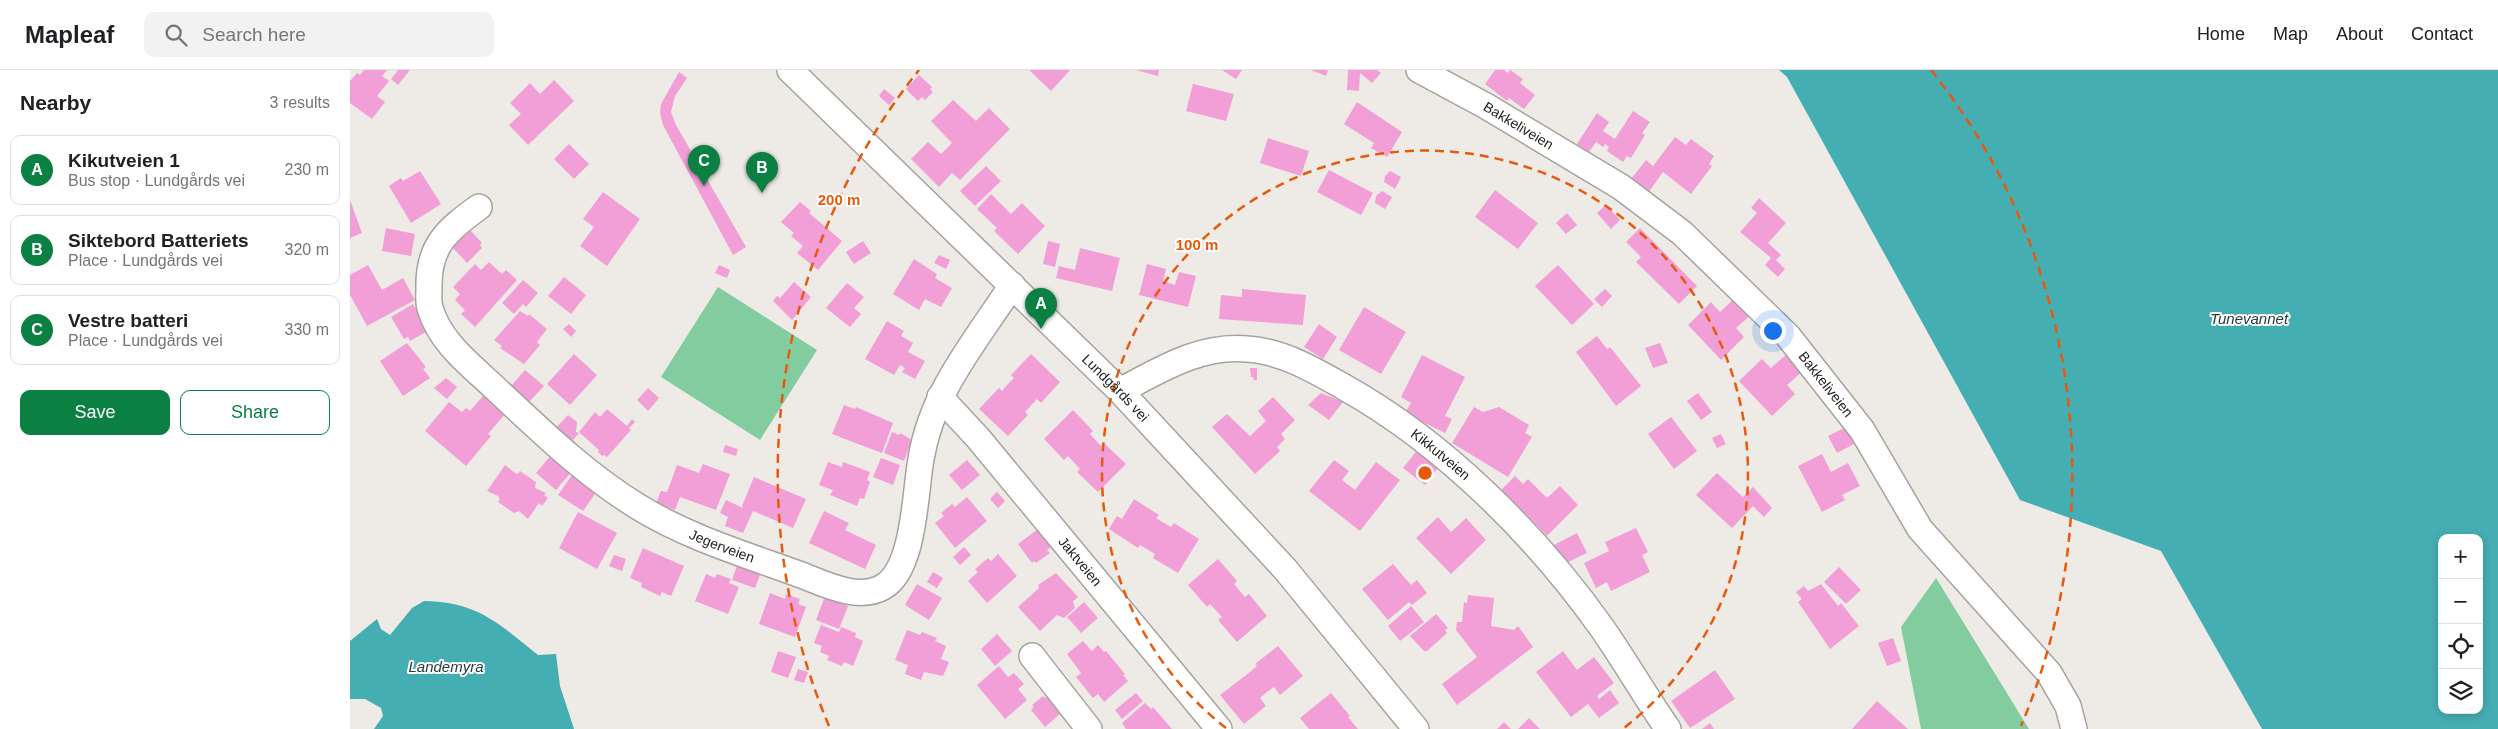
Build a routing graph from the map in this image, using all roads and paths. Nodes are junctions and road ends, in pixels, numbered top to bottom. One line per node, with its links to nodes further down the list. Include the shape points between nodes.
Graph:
1 (790, 70): 4 (street, Lundgårds vei)
2 (1419, 70): 12 (street, Bakkeliveien, via 1621,187 1682,233 1788,336 1862,430 1920,529 2049,673 2068,706)
3 (479, 207): 6 (street, Jegerveien, via 438,242 428,270 429,306 445,338 551,441 593,475 639,507 693,534 833,586 862,593 881,589 893,577 910,538 921,458)
4 (1012, 285): 5 (street, Lundgårds vei); 6 (street, Jegerveien, via 963,355)
5 (1120, 391): 10 (street, Lundgårds vei, via 1285,570); 11 (street, Kikkutveien, via 1181,359 1211,351 1245,348 1299,364 1379,408 1445,458 1526,536 1598,623)
6 (940, 396): 9 (street, Jaktveien)
7 (1032, 656): 8 (street)
8 (1089, 729)
9 (1219, 729)
10 (1416, 729)
11 (1668, 729)
12 (2074, 729)

